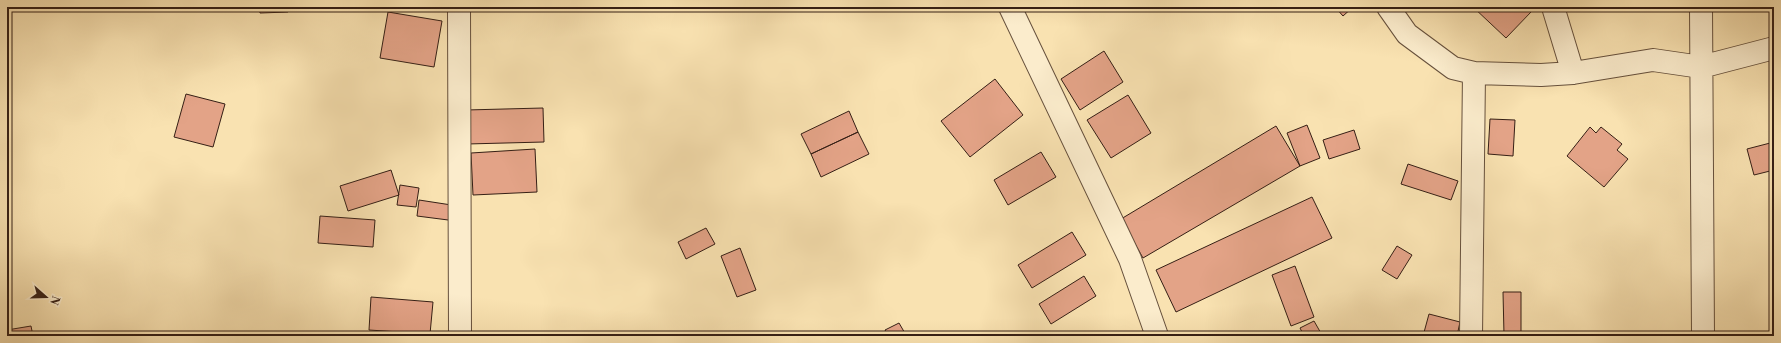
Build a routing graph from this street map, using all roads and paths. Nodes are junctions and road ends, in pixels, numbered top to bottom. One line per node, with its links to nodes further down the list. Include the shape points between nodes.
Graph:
1 (458, 7): 10 (street)
2 (1010, 7): 11 (street, via 1130,259)
3 (1388, 7): 8 (street, via 1407,34 1453,68)
4 (1553, 7): 9 (street)
5 (1701, 7): 7 (street)
6 (1774, 48): 7 (street)
7 (1701, 67): 9 (street, via 1653,60); 13 (street)
8 (1474, 73): 9 (street, via 1541,76); 12 (street)
9 (1573, 73)
10 (460, 336)
11 (1157, 336)
12 (1471, 336)
13 (1700, 336)

